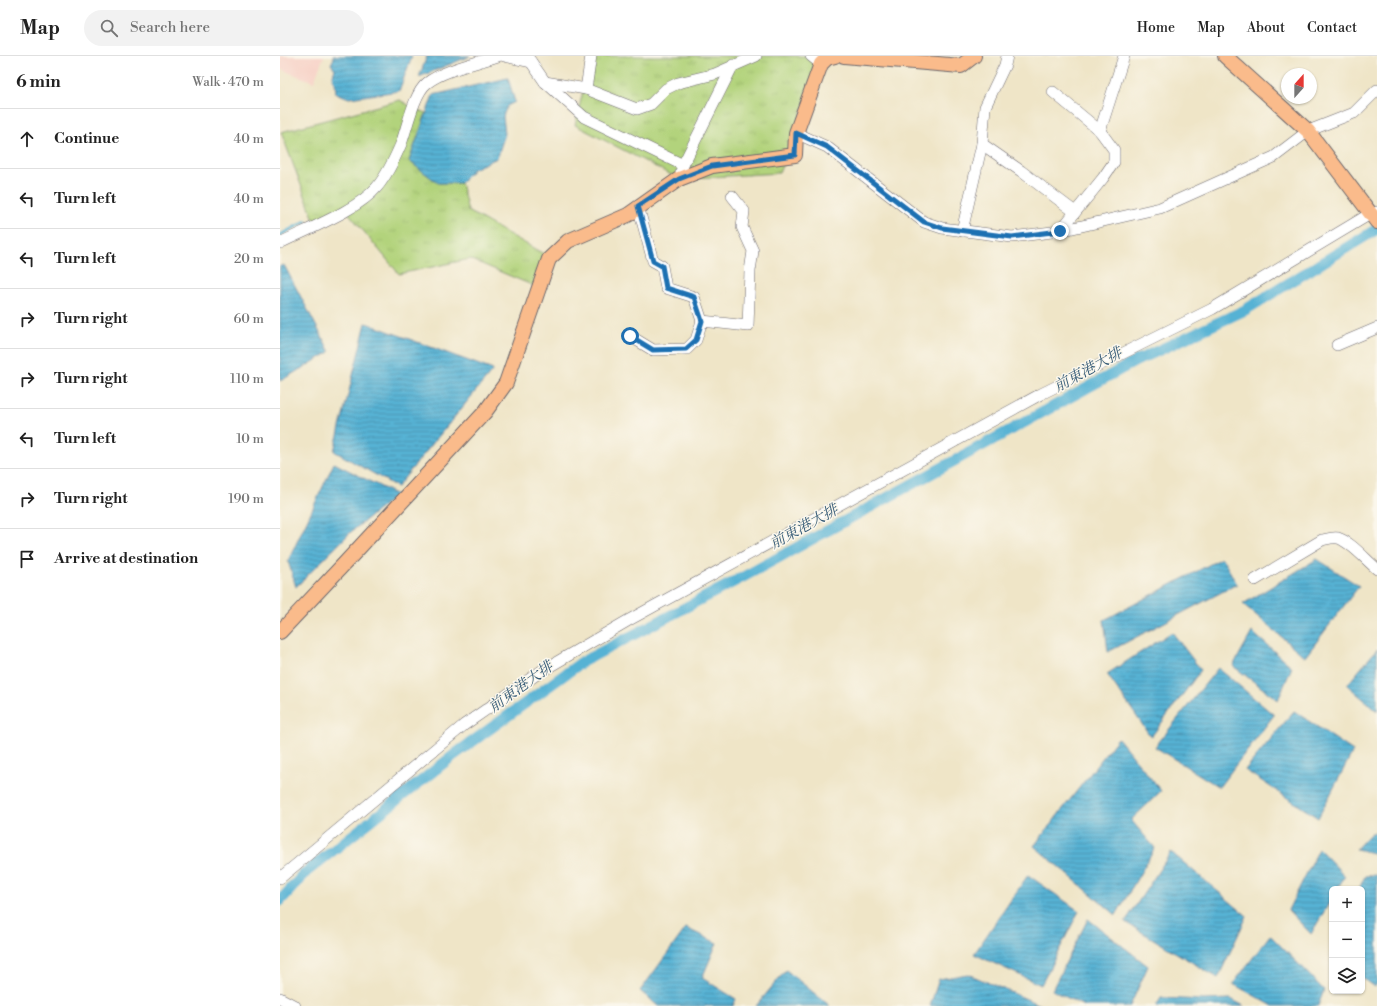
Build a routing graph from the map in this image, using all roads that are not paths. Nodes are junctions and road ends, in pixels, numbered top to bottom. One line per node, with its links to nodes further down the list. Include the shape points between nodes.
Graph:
1 (498, 56): 32 (street, via 446,72 426,83 416,98 391,166 377,187 359,203)
2 (504, 56): 13 (street)
3 (591, 56): 17 (street)
4 (738, 56): 15 (street)
5 (756, 56): 15 (street)
6 (835, 56): 14 (main road)
7 (844, 56): 12 (main road)
8 (974, 56): 12 (main road, via 961,66)
9 (1007, 56): 23 (street, via 1006,64 985,107)
10 (1124, 56): 20 (street)
11 (1225, 56): 21 (main road)
12 (876, 57)
13 (529, 59): 16 (street)
14 (816, 60): 22 (main road)
15 (732, 66): 17 (street, via 715,74 678,83 666,89 652,104 637,109); 24 (street)
16 (545, 82): 17 (street); 24 (street, via 584,117)
17 (586, 89)
18 (1377, 90): 21 (street, via 1354,113)
19 (1053, 92): 20 (street)
20 (1100, 131): 28 (street, via 1114,150 1114,162)
21 (1308, 131): 29 (main road); 31 (street, via 1274,157 1160,208)
22 (796, 133): 25 (main road, via 795,155 712,166); 30 (street, via 827,147 924,222)
23 (982, 144): 28 (street); 30 (street)
24 (683, 165): 25 (street)
25 (679, 179): 27 (main road)
26 (732, 196): 33 (street, via 744,211 742,226 753,251 748,326)
27 (638, 206): 33 (street, via 653,261 662,266 666,288 694,297); 39 (main road, via 628,215 568,242 549,259 506,383 485,412)
28 (1075, 212): 31 (street)
29 (1374, 216): 40 (street, via 1212,309 1041,394 629,620 540,672 464,725)
30 (962, 231): 31 (street, via 1012,237)
31 (1060, 231)
32 (280, 243)
33 (702, 321): 35 (street, via 696,340 686,349 653,350)
34 (1377, 328): 36 (street)
35 (630, 336)
36 (1337, 345)
37 (1377, 569): 38 (street, via 1345,542 1329,538)
38 (1255, 580)
39 (280, 632)
40 (280, 878)
41 (280, 998): 42 (street)
42 (295, 1006)

